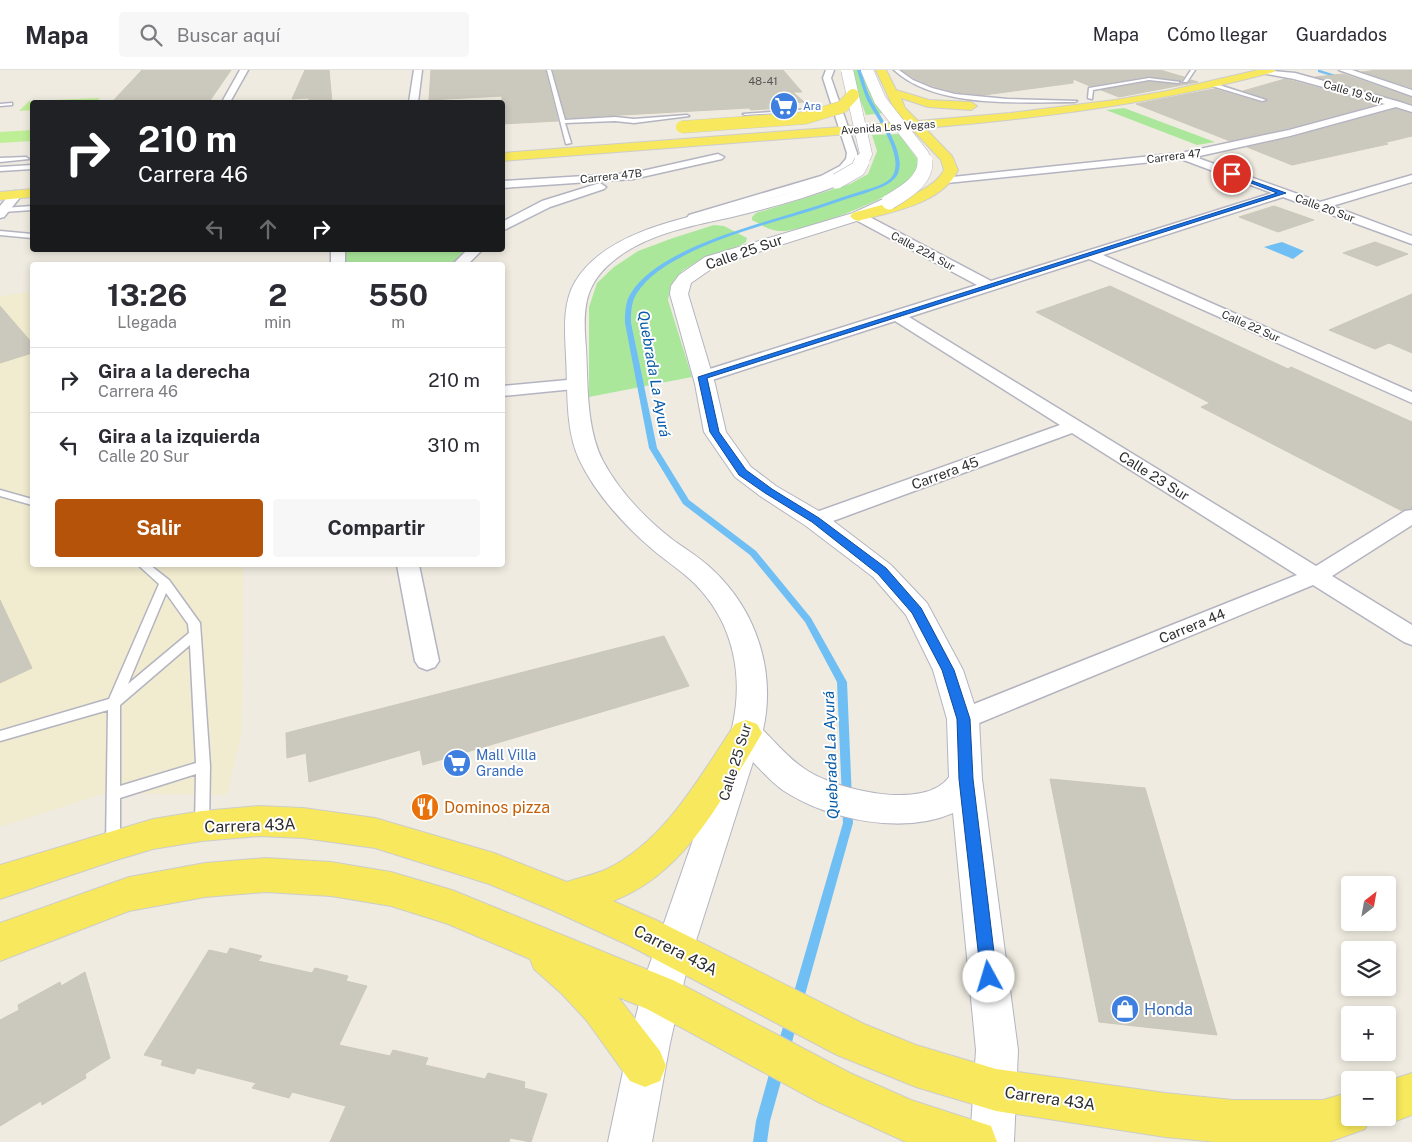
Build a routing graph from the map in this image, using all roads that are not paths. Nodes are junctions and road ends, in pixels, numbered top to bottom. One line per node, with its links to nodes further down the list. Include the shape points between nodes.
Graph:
1 (244, 70): 18 (street)
2 (418, 70): 19 (street)
3 (549, 70): 30 (lane)
4 (830, 70): 27 (street, via 827,78)
5 (847, 70): 17 (main road, bridge)
6 (867, 70): 57 (main road, Calle 25 Sur, bridge, via 880,100 923,155 926,164 924,173 906,191)
7 (881, 70): 15 (main road)
8 (896, 70): 21 (lane, via 914,84 953,94)
9 (1193, 70): 13 (lane)
10 (1232, 70): 13 (main road, Avenida Las Vegas)
11 (1343, 70): 16 (street, Calle 19 Sur)
12 (1267, 71): 14 (main road, Avenida Las Vegas); 23 (street, Calle 19 Sur)
13 (1181, 81): 21 (main road, Avenida Las Vegas)
14 (1214, 86): 20 (lane); 31 (main road, Avenida Las Vegas, via 1080,108)
15 (892, 92): 21 (main road, via 945,106); 29 (main road, via 897,105)
16 (1412, 93)
17 (853, 95): 28 (main road, bridge, via 842,107 811,116); 48 (main road, bridge, via 866,154 858,169)
18 (227, 100)
19 (414, 100)
20 (1264, 100)
21 (1071, 102): 29 (main road, Avenida Las Vegas)
22 (10, 104): 24 (lane)
23 (1397, 104): 25 (street, Calle 19 Sur); 39 (street, Carrera 47, via 1319,127)
24 (0, 106)
25 (1412, 109)
26 (745, 114): 27 (lane)
27 (840, 118): 29 (main road, Avenida Las Vegas, via 869,124); 32 (main road, Avenida Las Vegas); 32 (main road); 36 (street)
28 (684, 121): 30 (lane, via 615,119); 33 (main road)
29 (912, 121): 31 (main road, Avenida Las Vegas); 35 (main road)
30 (562, 122): 34 (lane)
31 (934, 124): 35 (main road)
32 (787, 130): 33 (main road, Avenida Las Vegas); 36 (main road); 38 (main road, Avenida Las Vegas)
33 (626, 138): 34 (main road, Avenida Las Vegas)
34 (568, 143): 37 (main road, Avenida Las Vegas)
35 (934, 145): 47 (main road, via 952,165)
36 (850, 146): 63 (street, via 850,161 832,176 659,228)
37 (505, 147)
38 (505, 156)
39 (1181, 156): 47 (street, Carrera 47); 53 (street, Calle 20 Sur)
40 (718, 157): 45 (street, Carrera 47B)
41 (26, 159): 42 (lane)
42 (0, 160)
43 (30, 167): 44 (lane)
44 (0, 170)
45 (633, 176): 51 (street, Carrera 47B); 58 (street, via 546,204)
46 (1412, 178): 54 (street)
47 (947, 180): 57 (main road, via 920,197)
48 (837, 181): 59 (main road, via 798,198 748,211 742,217); 63 (main road, via 807,193 662,230)
49 (30, 182): 50 (main road)
50 (0, 185)
51 (505, 185)
52 (30, 193): 55 (main road, via 16,195)
53 (1283, 193): 54 (street, Calle 20 Sur); 65 (street)
54 (1320, 206): 62 (street, Calle 20 Sur)
55 (1, 207): 56 (lane)
56 (30, 208)
57 (858, 216): 59 (main road, Calle 25 Sur, via 799,234); 68 (street, Calle 22A Sur)
58 (505, 224)
59 (750, 232): 67 (main road, via 724,222 709,222 653,240 613,259); 70 (main road, Calle 25 Sur, via 692,273 680,286 681,302)
60 (0, 233): 61 (lane)
61 (30, 236)
62 (1412, 240)
63 (627, 244): 67 (main road, via 606,258)
64 (473, 252): 66 (street)
65 (1090, 254): 68 (street); 74 (street, Calle 22 Sur)
66 (462, 262)
67 (582, 282): 71 (main road, Calle 25 Sur, via 576,315)
68 (988, 286): 69 (street)
69 (896, 315): 70 (street); 75 (street, Calle 23 Sur)
70 (702, 377): 79 (main road, Calle 25 Sur, via 715,432 743,472)
71 (578, 381): 72 (street); 73 (street); 89 (main road, Calle 25 Sur, via 589,456 615,498 659,541 705,578 727,606 745,641 753,688)
72 (505, 384)
73 (505, 391)
74 (1412, 398)
75 (1074, 426): 79 (street, Carrera 45); 82 (street, Calle 23 Sur)
76 (0, 492): 77 (lane)
77 (30, 501)
78 (1412, 516): 82 (street, Carrera 44)
79 (815, 520): 88 (main road, Calle 25 Sur, via 882,571 917,610 948,670)
80 (145, 567): 83 (lane)
81 (408, 567): 86 (street)
82 (1314, 576): 85 (street, Calle 23 Sur); 88 (street, Carrera 44)
83 (165, 584): 84 (lane, via 194,623); 87 (lane)
84 (194, 635): 87 (lane); 91 (lane)
85 (1412, 636)
86 (428, 661)
87 (114, 703): 90 (lane); 93 (lane)
88 (963, 719): 92 (main road, Calle 25 Sur)
89 (746, 733): 92 (main road, via 797,782 845,803 878,808 935,804 955,794); 97 (main road, via 681,831 653,860 625,879); 100 (main road, Calle 25 Sur)
90 (0, 736)
91 (203, 766): 93 (lane); 94 (lane)
92 (966, 779): 103 (main road, Calle 25 Sur, via 997,1050)
93 (113, 794): 95 (lane)
94 (202, 826): 95 (main road, Carrera 43A); 97 (main road, Carrera 43A, via 259,821 303,822 375,833 494,868)
95 (113, 845): 96 (main road, Carrera 43A)
96 (0, 882)
97 (568, 899): 100 (main road, Carrera 43A)
98 (521, 936): 99 (main road, via 452,908 391,889 331,879 266,874 205,880 130,894); 101 (main road); 102 (main road, via 555,961 586,991 617,1026)
99 (0, 942)
100 (673, 949): 101 (main road, Calle 25 Sur); 103 (main road, Carrera 43A, via 852,1040 916,1066)
101 (661, 995): 102 (main road, Calle 25 Sur); 108 (main road, via 835,1088 908,1121)
102 (645, 1066): 107 (main road, Calle 25 Sur)
103 (996, 1090): 106 (main road, Carrera 43A, via 1233,1122 1323,1122); 109 (main road, Calle 25 Sur)
104 (1412, 1094): 105 (main road)
105 (1396, 1099)
106 (1341, 1117)
107 (630, 1142)
108 (974, 1142)
109 (992, 1142)

